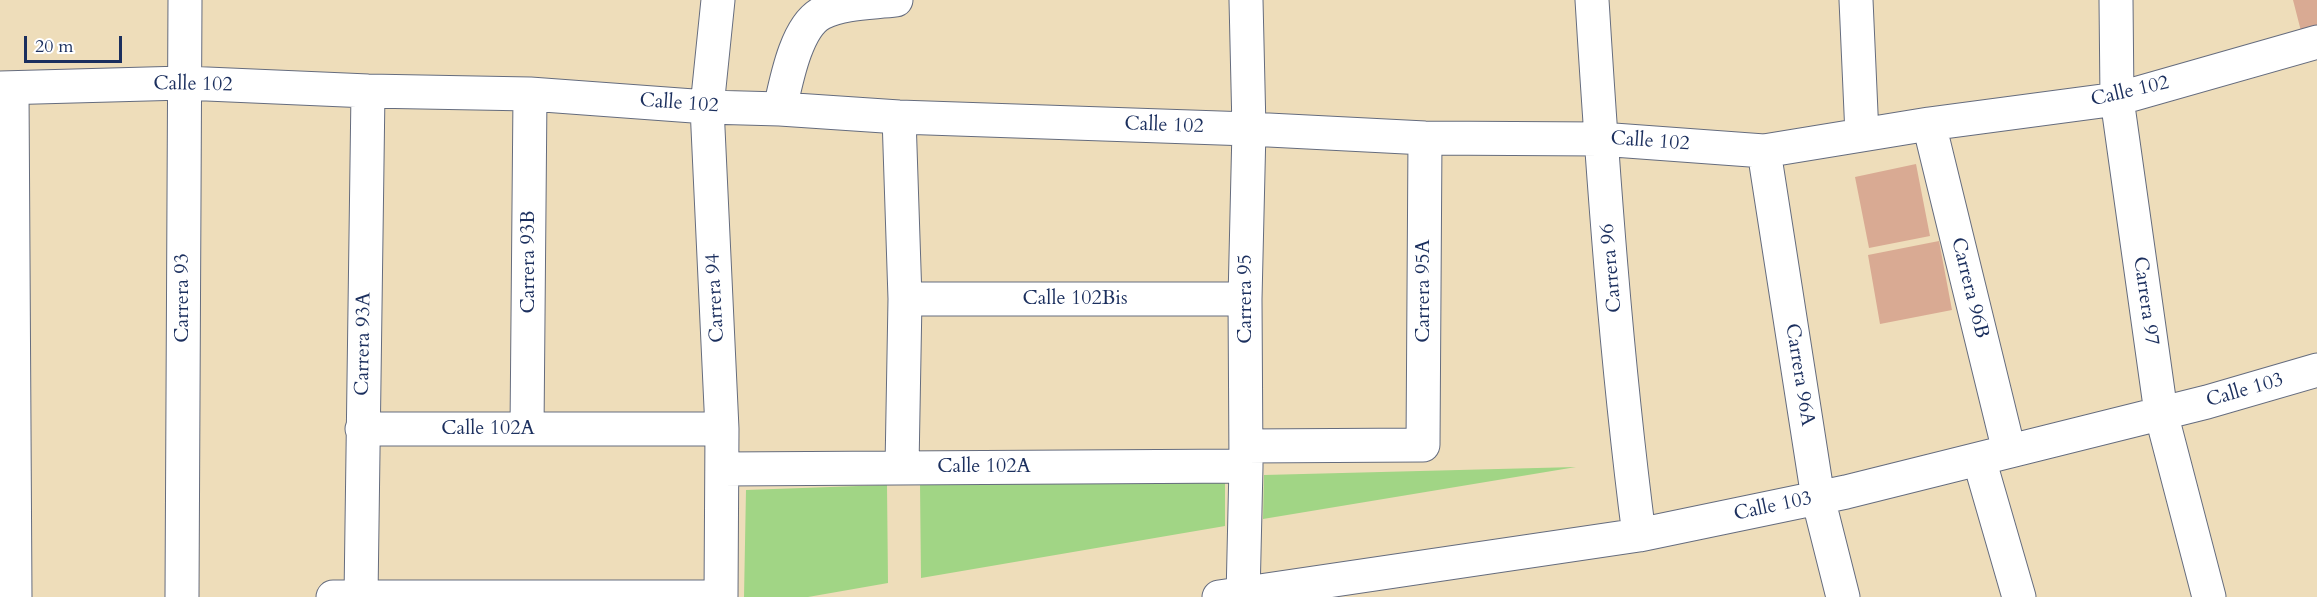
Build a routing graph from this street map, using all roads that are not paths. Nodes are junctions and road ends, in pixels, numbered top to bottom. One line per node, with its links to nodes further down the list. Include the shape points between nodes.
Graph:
1 (185, 0): 9 (street, Carrera 93)
2 (718, 0): 14 (street, Carrera 94)
3 (896, 0): 15 (street, via 839,7 816,17 804,29)
4 (1246, 0): 18 (street, Carrera 95)
5 (1592, 0): 21 (street, Carrera 96)
6 (1856, 0): 19 (street)
7 (2116, 0): 13 (street, Carrera 97)
8 (2317, 42): 13 (street, Calle 102)
9 (184, 83): 10 (street, Calle 102); 11 (street, Calle 102); 40 (street, Carrera 93)
10 (6, 89): 35 (street)
11 (368, 91): 12 (street, Calle 102); 27 (street, Carrera 93A)
12 (530, 94): 14 (street, Calle 102); 28 (street, Carrera 93B)
13 (2117, 99): 17 (street, Calle 102); 26 (street, Carrera 97)
14 (707, 107): 15 (street, Calle 102); 29 (street, Carrera 94)
15 (780, 109): 16 (street, Calle 102)
16 (898, 117): 18 (street, Calle 102); 23 (street)
17 (1929, 124): 19 (street, Calle 102); 31 (street, Carrera 96B)
18 (1249, 129): 20 (street, Calle 102); 24 (street, Carrera 95)
19 (1862, 135): 22 (street, Calle 102)
20 (1425, 138): 21 (street, Calle 102); 30 (street, Carrera 95A)
21 (1600, 139): 22 (street, Calle 102); 37 (street, Carrera 96)
22 (1764, 152): 36 (street, Carrera 96A)
23 (905, 299): 24 (street, Calle 102Bis); 33 (street)
24 (1245, 300): 32 (street, Carrera 95)
25 (2317, 370): 26 (street, Calle 103)
26 (2161, 413): 31 (street, Calle 103); 46 (street, Carrera 97)
27 (362, 429): 28 (street, Calle 102A); 42 (street, Carrera 93A)
28 (527, 429): 29 (street, Calle 102A)
29 (722, 429): 34 (street, Carrera 94)
30 (1423, 445): 32 (street, Calle 102A)
31 (1994, 455): 36 (street, Calle 103); 45 (street, Carrera 96B)
32 (1246, 456): 33 (street, Calle 102A); 38 (street, Carrera 95)
33 (902, 467): 34 (street, Calle 102A)
34 (722, 469): 43 (street, Carrera 94)
35 (7, 493): 39 (street)
36 (1818, 498): 37 (street, Calle 103); 44 (street, Carrera 96A)
37 (1639, 534): 38 (street, Calle 103)
38 (1235, 596)
39 (15, 597)
40 (182, 597)
41 (333, 597): 42 (street)
42 (361, 597): 43 (street)
43 (722, 597)
44 (1843, 597)
45 (2019, 597)
46 (2209, 597)

